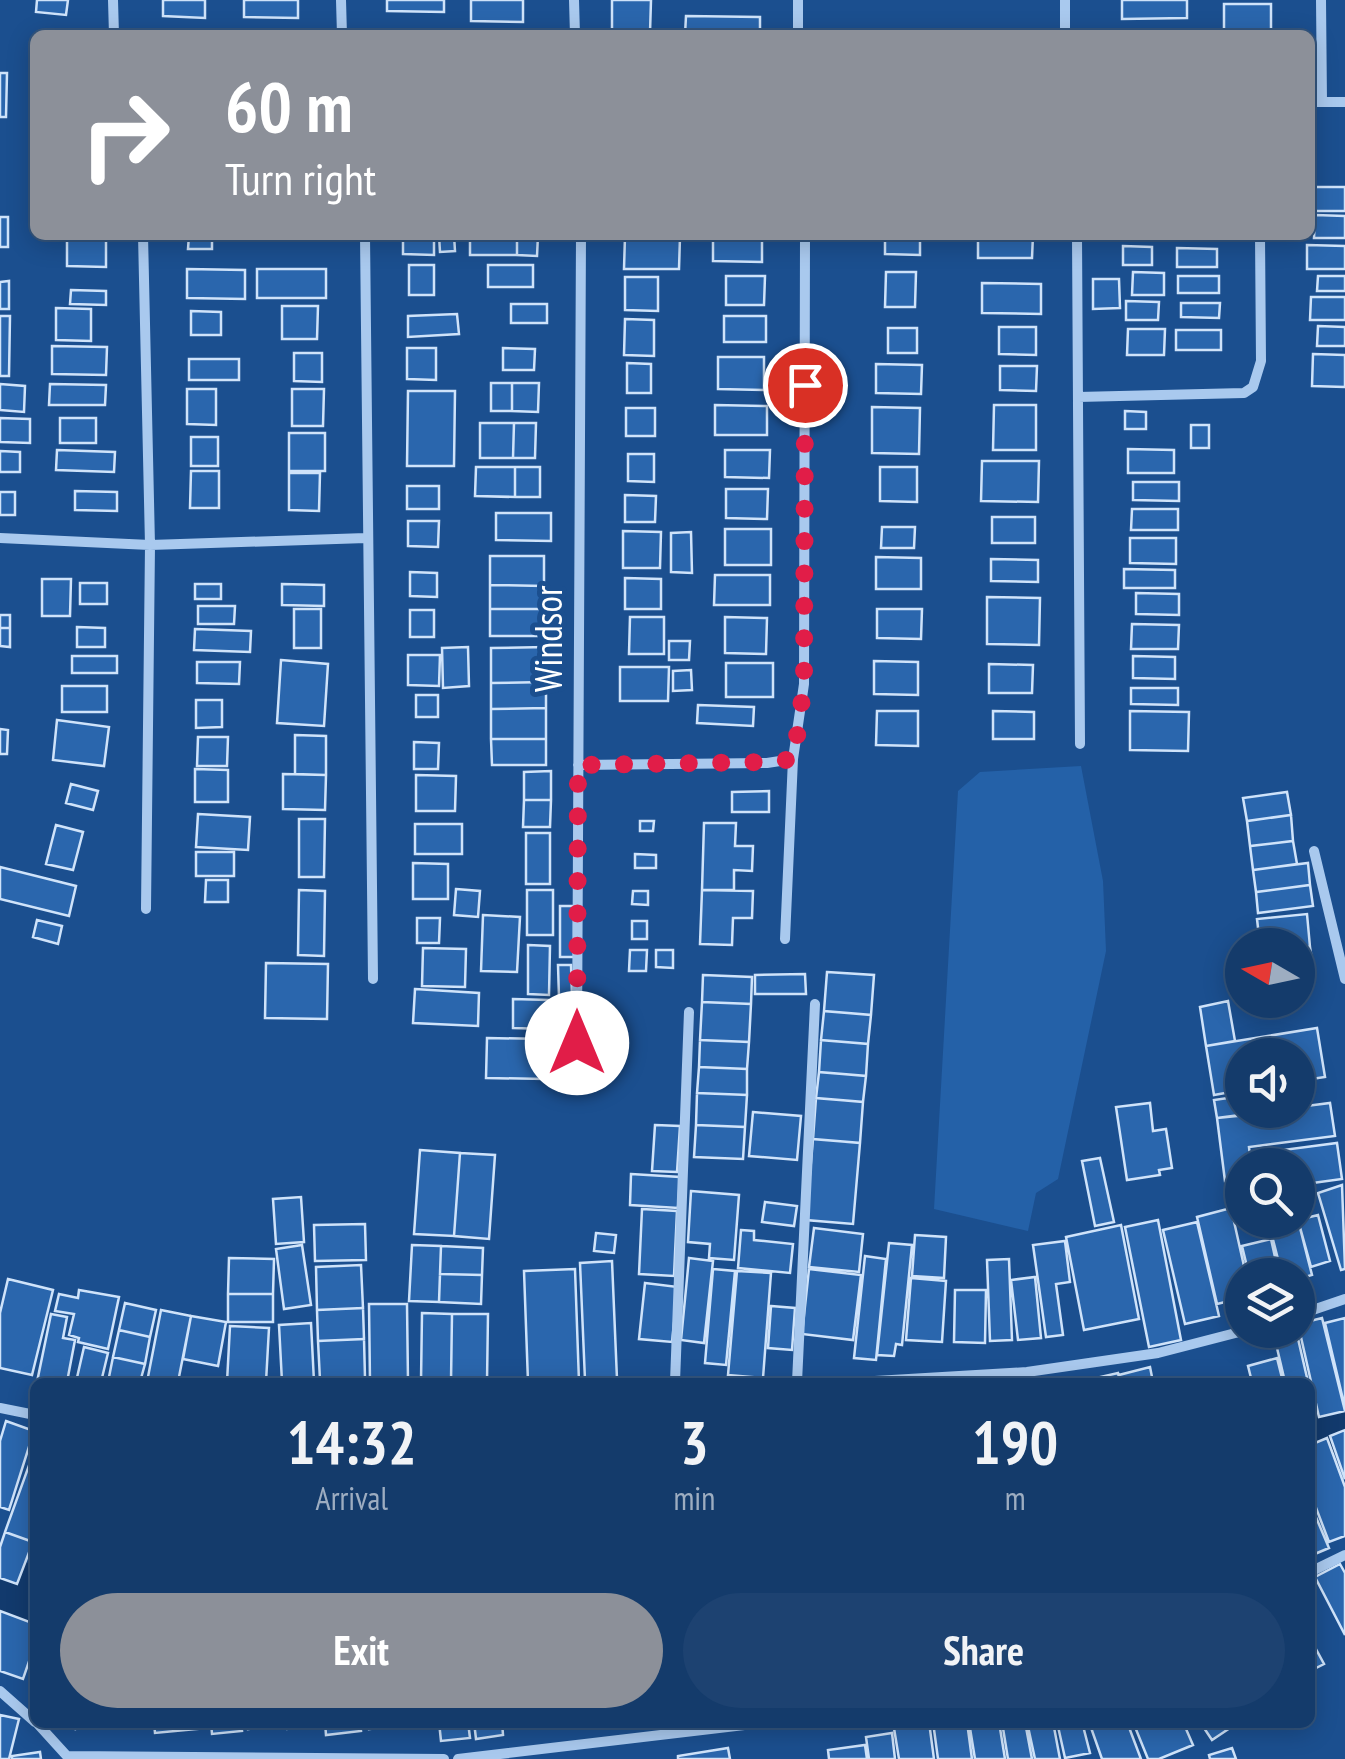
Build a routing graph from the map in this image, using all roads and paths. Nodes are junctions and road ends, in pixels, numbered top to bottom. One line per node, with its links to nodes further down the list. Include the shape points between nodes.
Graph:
1 (113, 0): 7 (street)
2 (342, 0): 8 (street)
3 (574, 0): 9 (street)
4 (798, 0): 10 (street)
5 (1065, 0): 11 (street)
6 (1321, 0): 12 (street)
7 (114, 30)
8 (342, 30)
9 (575, 30)
10 (798, 30)
11 (1065, 30)
12 (1316, 102): 13 (street)
13 (1345, 102)
14 (142, 240): 23 (street)
15 (365, 240): 22 (street)
16 (581, 240): 26 (street, Windsor)
17 (805, 240): 25 (street, via 804,684)
18 (1077, 240): 20 (street)
19 (1260, 240): 20 (street, via 1261,361 1253,387 1244,393)
20 (1078, 397): 24 (street)
21 (0, 538): 23 (street)
22 (366, 538): 23 (street); 30 (street)
23 (150, 545): 28 (street)
24 (1080, 744)
25 (794, 759): 26 (street); 29 (street)
26 (578, 765): 34 (street, Windsor)
27 (1314, 851): 31 (street)
28 (146, 909)
29 (785, 939)
30 (372, 979)
31 (1345, 979)
32 (815, 1004): 39 (street)
33 (689, 1012): 38 (street)
34 (577, 1043)
35 (1345, 1299): 36 (street)
36 (1315, 1309)
37 (1225, 1336): 40 (street, via 1027,1372)
38 (675, 1378)
39 (797, 1378)
40 (926, 1378)
41 (0, 1408): 42 (street)
42 (30, 1414)
43 (1345, 1555): 44 (street)
44 (1315, 1570)
45 (0, 1691): 46 (street)
46 (30, 1718)
47 (40, 1728): 50 (street)
48 (708, 1728): 53 (street)
49 (184, 1757): 51 (street); 52 (street)
50 (68, 1758): 51 (street)
51 (130, 1758)
52 (444, 1759)
53 (458, 1759)

